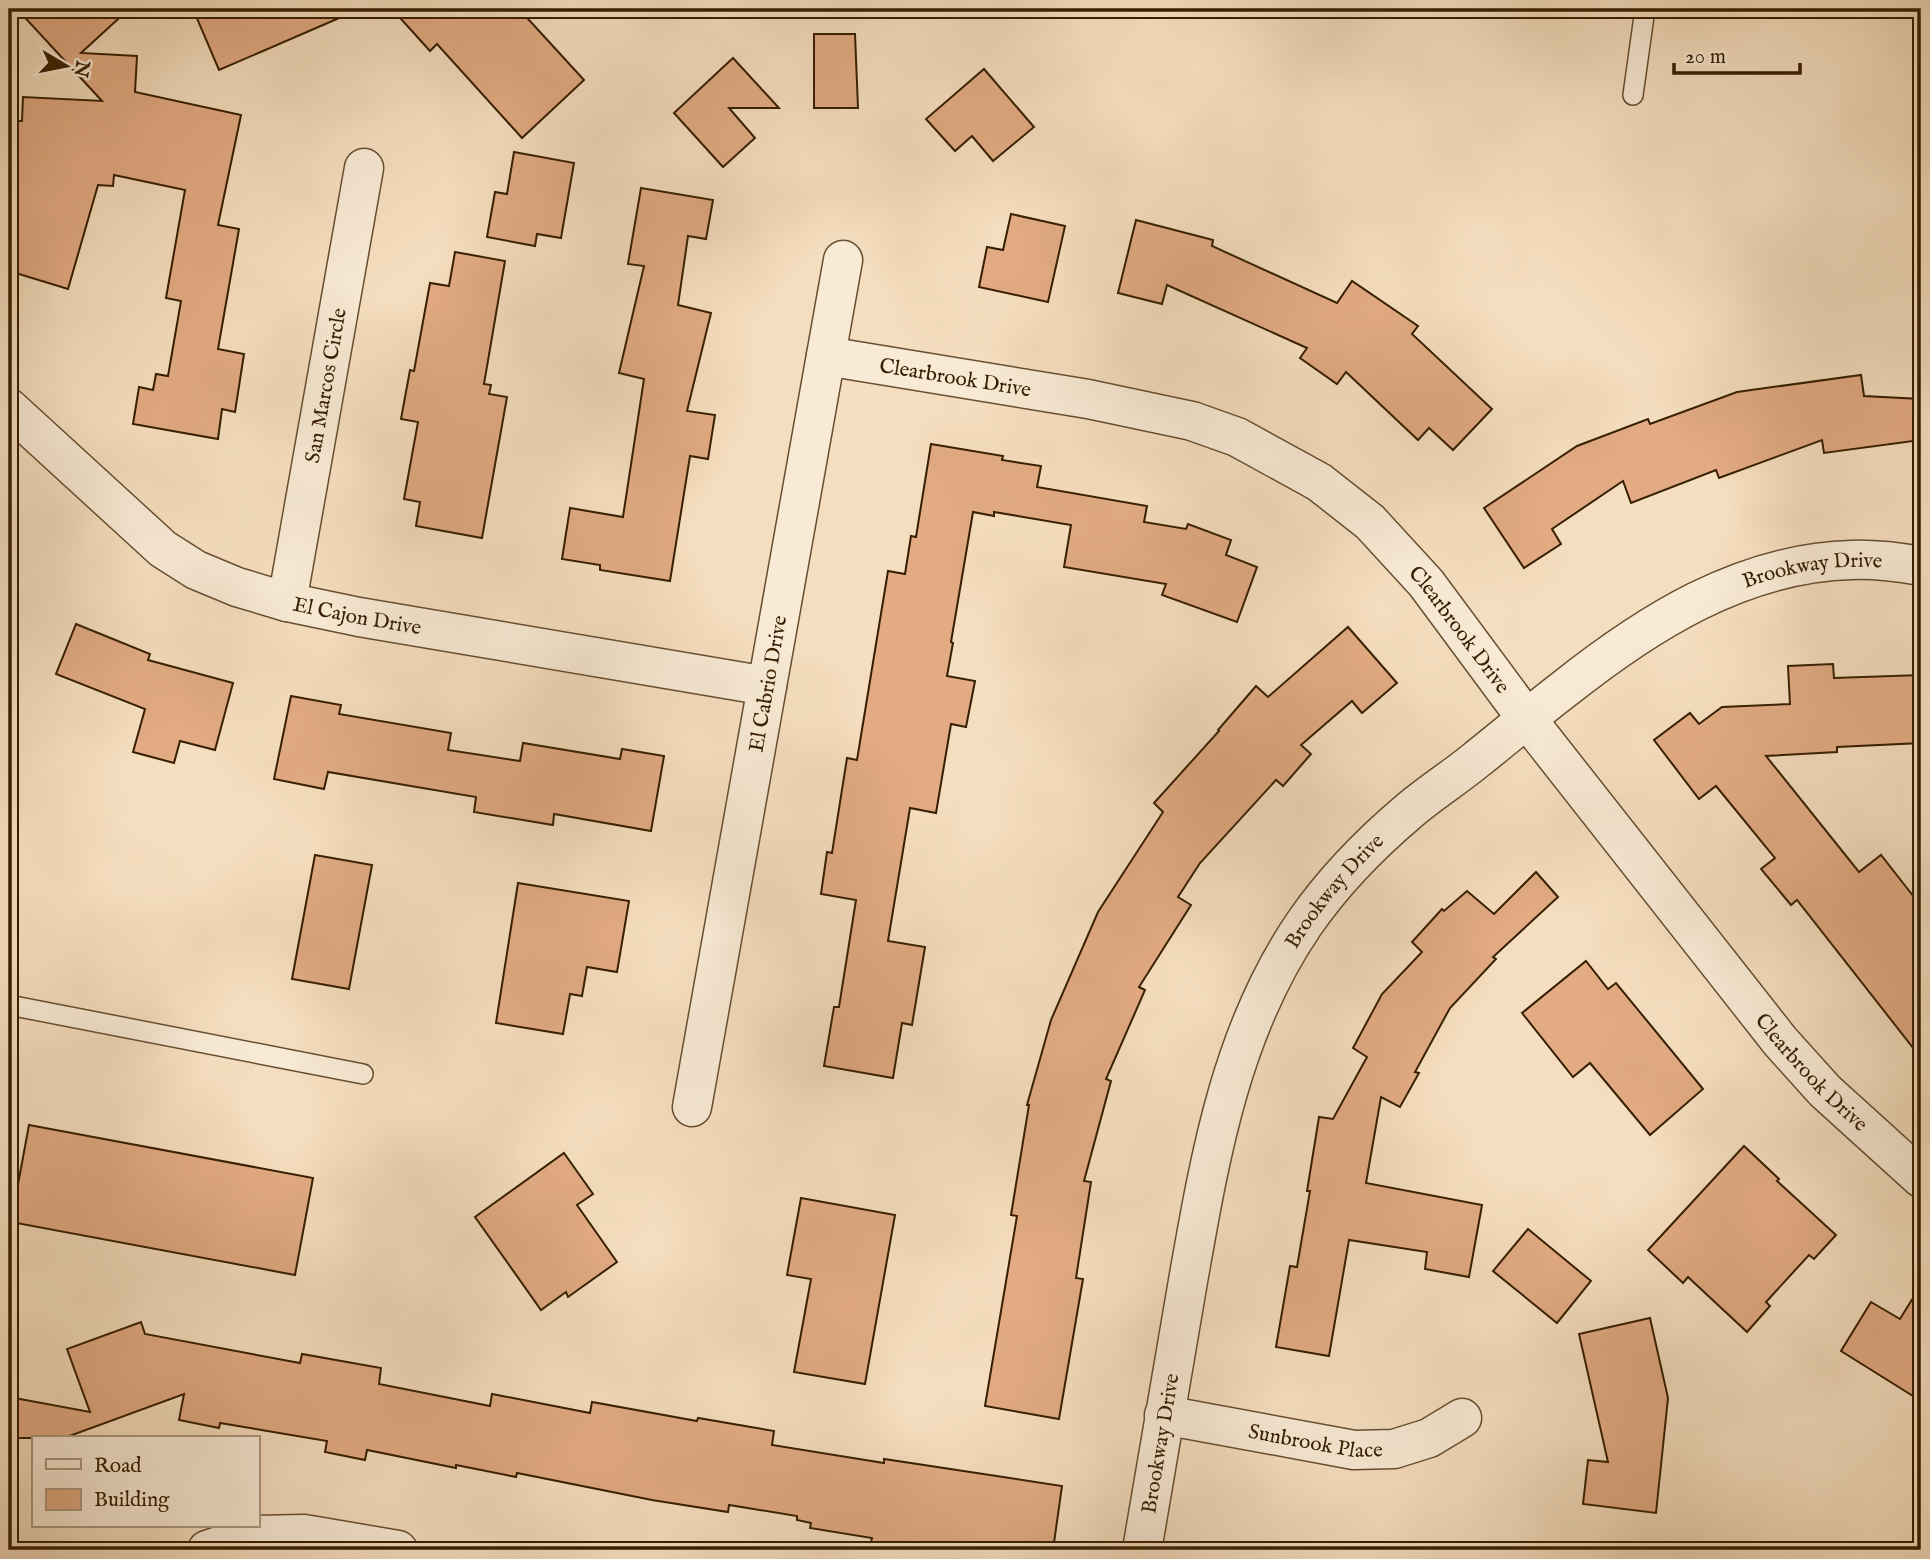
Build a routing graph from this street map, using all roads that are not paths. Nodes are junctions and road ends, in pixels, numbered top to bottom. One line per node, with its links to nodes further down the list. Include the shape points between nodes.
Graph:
1 (1645, 9): 2 (lane)
2 (1633, 95)
3 (364, 168): 8 (street, San Marcos Circle)
4 (843, 260): 5 (street, El Cabrio Drive)
5 (826, 356): 9 (street, El Cabrio Drive); 10 (street, Clearbrook Drive, via 1147,411 1192,421 1269,453 1319,482 1370,522 1426,583)
6 (9, 408): 8 (street, El Cajon Drive, via 163,550 236,587)
7 (1921, 566): 10 (street, Brookway Drive, via 1852,560 1801,565 1744,580 1635,636)
8 (287, 602): 9 (street, El Cajon Drive)
9 (767, 686): 13 (street, El Cabrio Drive)
10 (1526, 718): 14 (street, Clearbrook Drive, via 1780,1041 1825,1091); 15 (street, Brookway Drive, via 1370,846 1306,922 1273,973 1246,1032 1213,1147)
11 (9, 1004): 12 (lane)
12 (363, 1074)
13 (692, 1107)
14 (1921, 1178)
15 (1164, 1415): 16 (street, Sunbrook Place, via 1354,1450 1394,1449 1429,1438); 19 (street, Brookway Drive)
16 (1462, 1418)
17 (207, 1550): 18 (street, via 251,1535 304,1534)
18 (398, 1550)
19 (1142, 1550)

